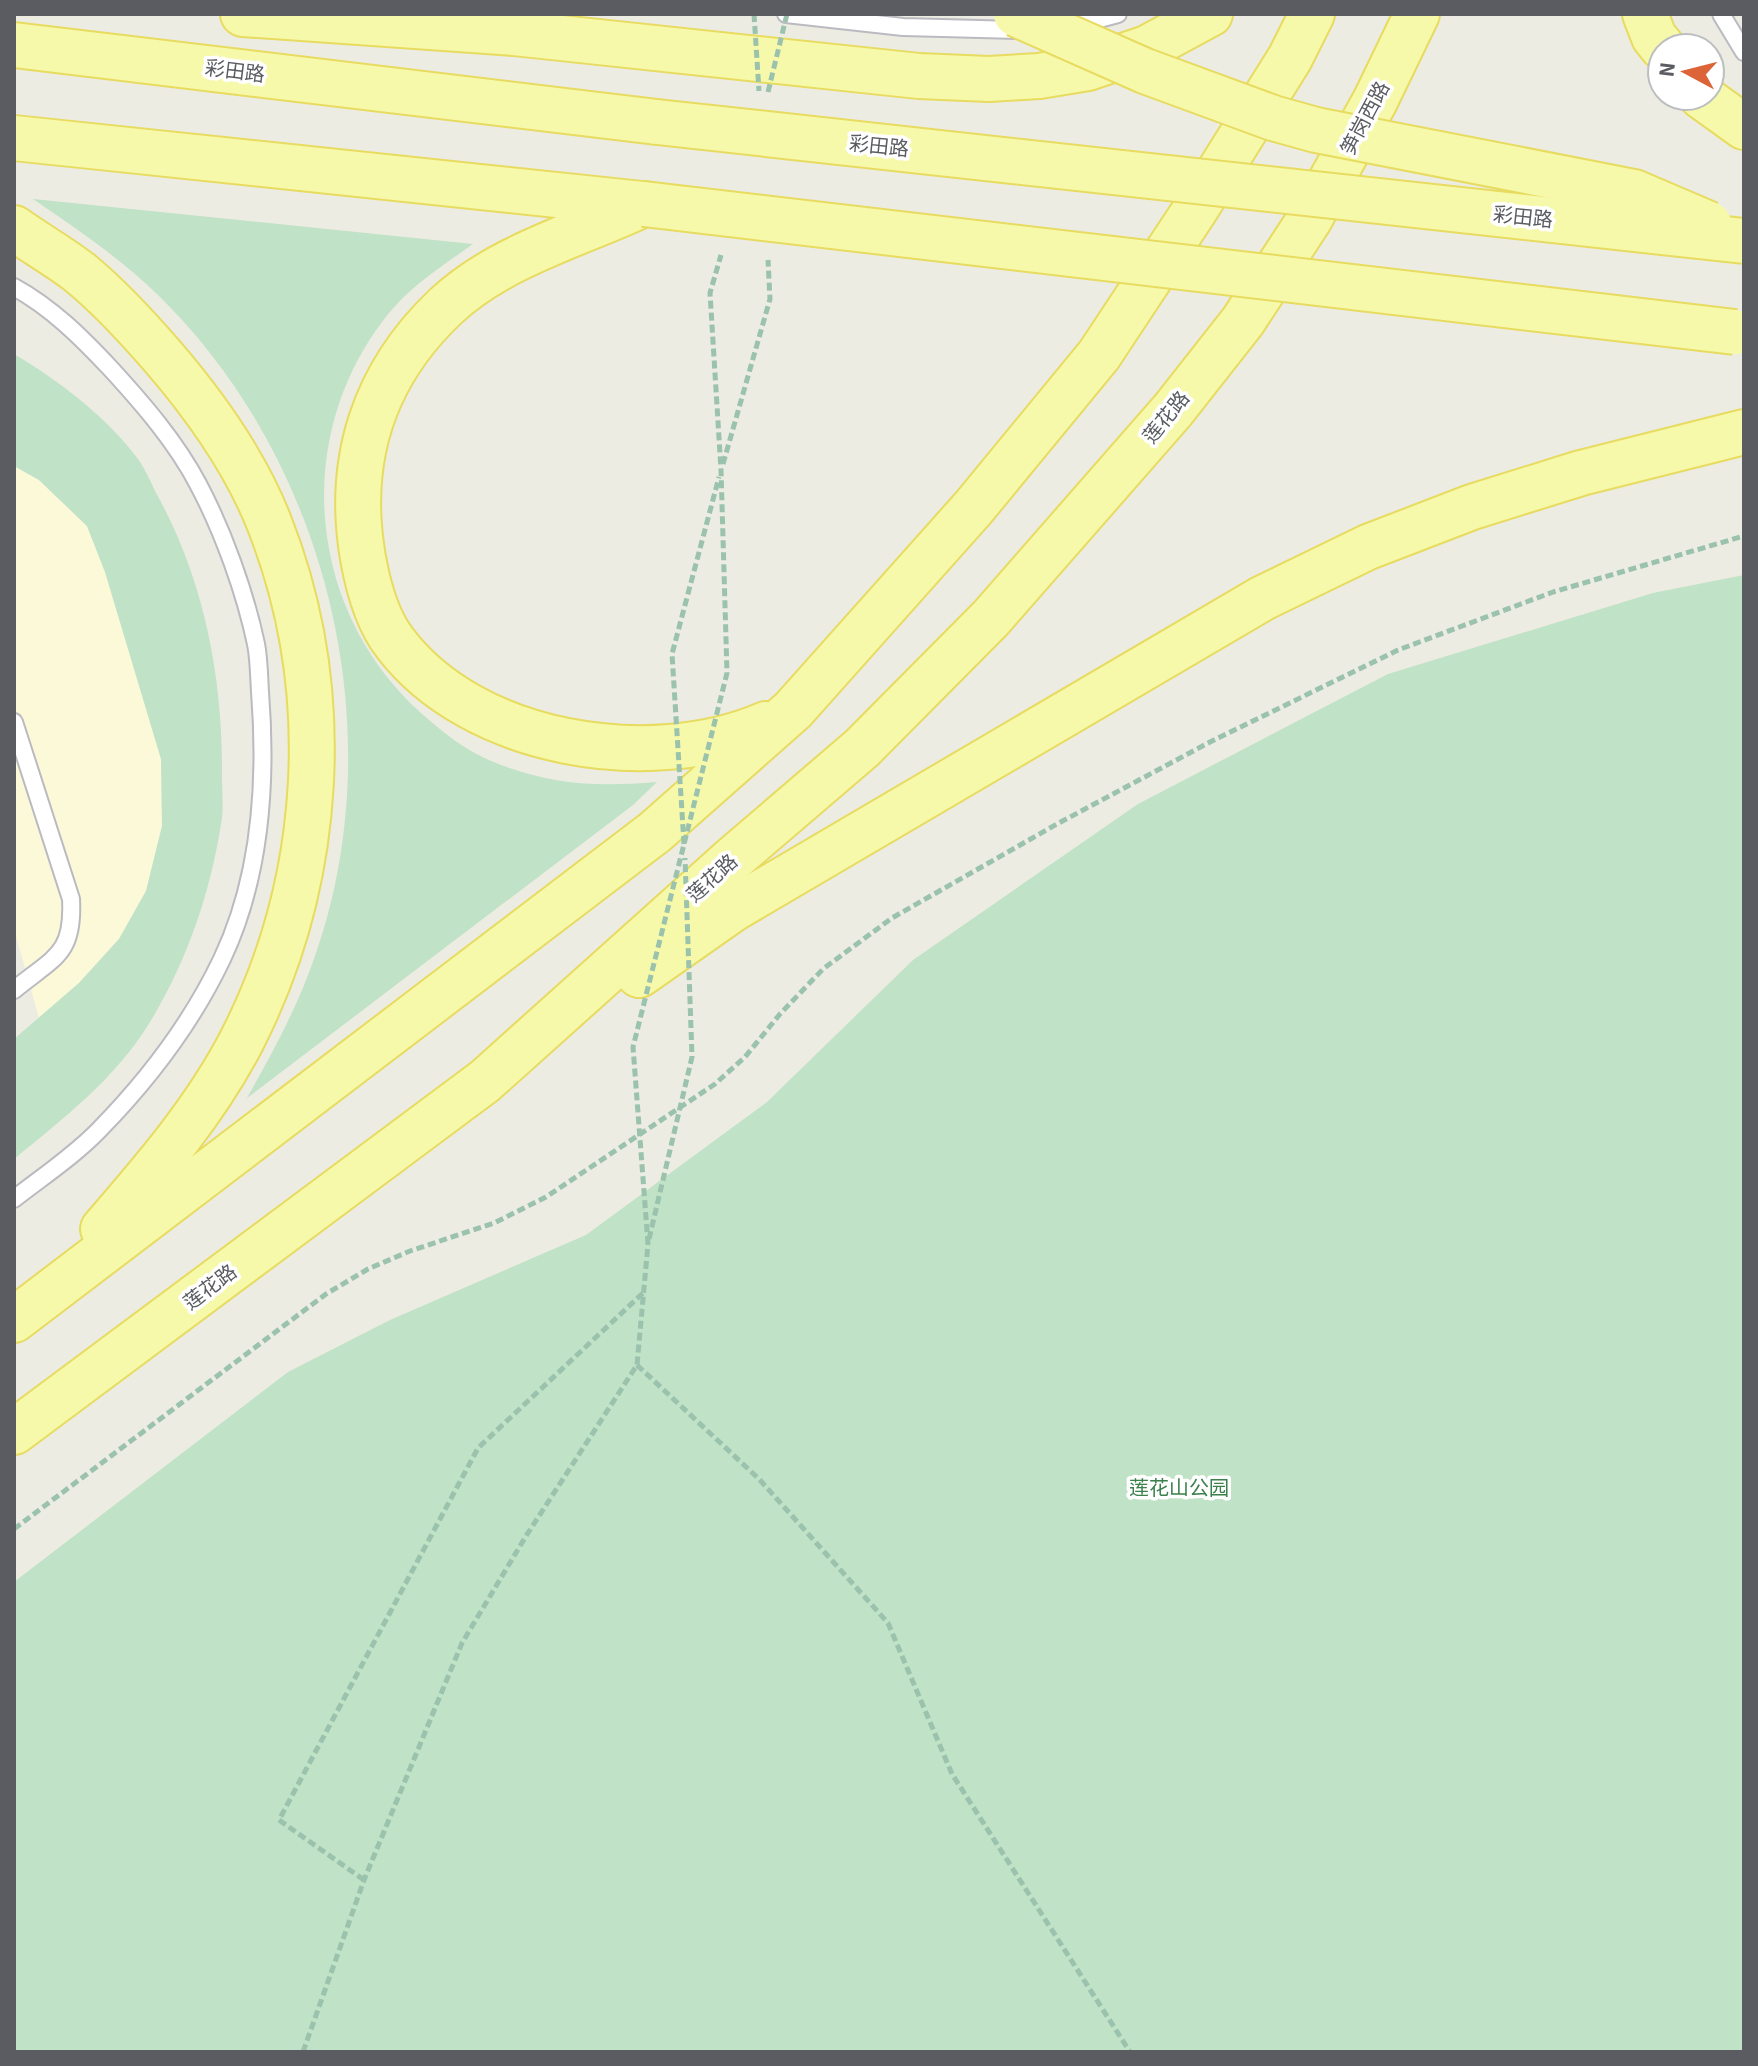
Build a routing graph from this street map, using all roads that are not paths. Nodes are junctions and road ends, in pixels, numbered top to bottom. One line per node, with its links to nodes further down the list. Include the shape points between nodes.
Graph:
1 (243, 14): 5 (main road, via 514,33 989,79 1088,68 1147,48)
2 (787, 14): 4 (lane, via 1003,31 1068,27)
3 (1016, 14): 17 (main road, bridge, via 1145,71 1273,118 1634,192)
4 (1118, 14)
5 (1210, 14)
6 (1312, 14): 21 (main road, via 1290,58 1099,355 974,507)
7 (1417, 14): 15 (main road, 笋岗西路)
8 (1721, 14): 10 (lane)
9 (14, 45): 17 (main road, 彩田路, bridge, via 657,122)
10 (1744, 52)
11 (1723, 112): 12 (main road)
12 (1744, 127)
13 (14, 138): 14 (main road)
14 (644, 204): 19 (main road, bridge); 21 (main road, via 533,251 466,288 397,363 372,413 361,462 360,540 371,593 392,640 430,681 470,708 525,729 599,745 688,746 747,731)
15 (1309, 220): 24 (main road, 莲花路, via 1243,321 1173,410 991,618 862,748)
16 (14, 228): 26 (main road, via 80,273 134,323 190,388 234,455 270,523 292,586 307,654 313,733 310,812 298,885 278,955 242,1040 198,1113)
17 (1744, 240)
18 (14, 287): 25 (lane, via 70,326 129,389 199,485 243,594 256,646 264,774 247,890 201,998 152,1071 97,1132)
19 (1740, 332)
20 (1744, 432): 24 (main road, via 1472,507 1368,547 1263,598 733,909)
21 (793, 710): 26 (main road, via 655,832)
22 (14, 722): 23 (lane, via 71,899 72,924 60,953)
23 (14, 990)
24 (485, 1081): 27 (main road, 莲花路)
25 (14, 1199)
26 (30, 1308)
27 (14, 1432)

